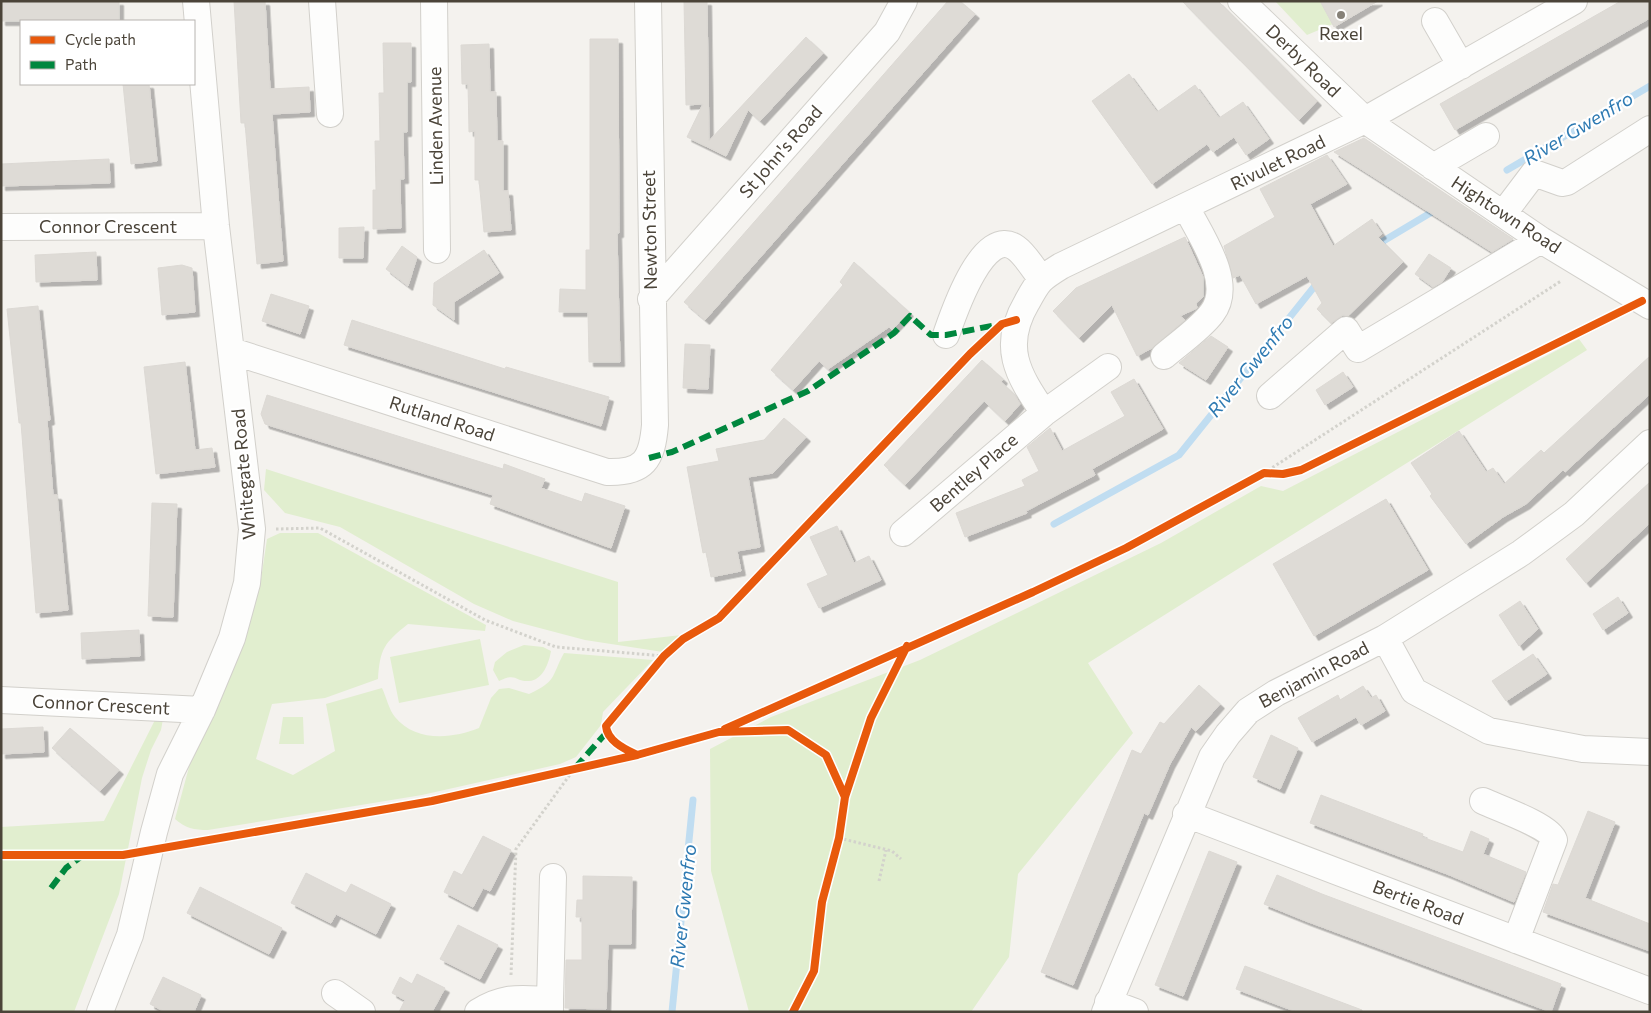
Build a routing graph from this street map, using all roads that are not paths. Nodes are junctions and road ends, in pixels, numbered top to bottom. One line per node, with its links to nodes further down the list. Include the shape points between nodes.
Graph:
1 (196, 1): 17 (street, Whitegate Road)
2 (322, 1): 10 (street)
3 (434, 1): 20 (street, Linden Avenue)
4 (648, 1): 22 (street, Newton Street)
5 (904, 1): 22 (street, St John's Road, via 887,32)
6 (1241, 1): 11 (street, Derby Road)
7 (1574, 1): 9 (street, Rivulet Road)
8 (1436, 20): 9 (street)
9 (1461, 66): 11 (street, Rivulet Road)
10 (330, 114)
11 (1365, 120): 14 (street, Hightown Road); 15 (street, Rivulet Road)
12 (1650, 129): 16 (street, via 1567,182 1534,173)
13 (1486, 136): 14 (street)
14 (1433, 167): 16 (street, Hightown Road)
15 (1186, 207): 21 (street, Rivulet Road); 26 (street, via 1219,274 1220,295 1213,312)
16 (1503, 214): 19 (street, Hightown Road)
17 (216, 226): 18 (street, Connor Crescent); 25 (street, Whitegate Road)
18 (1, 227)
19 (1541, 240): 23 (street, Hightown Road); 28 (street, via 1358,349 1346,330)
20 (437, 250)
21 (1041, 278): 24 (street, via 1016,248 1006,244 995,247 966,281); 29 (street, Rivulet Road, via 1016,320 1013,345 1017,366 1027,388)
22 (651, 299): 31 (street, Newton Street, via 655,425)
23 (1650, 306)
24 (946, 335)
25 (232, 352): 31 (street, Rutland Road, via 607,472 637,469); 35 (street, Whitegate Road, via 252,529 246,583 232,638)
26 (1164, 356)
27 (1108, 367): 29 (street, Bentley Place)
28 (1270, 396)
29 (1044, 413): 32 (street, Bentley Place)
30 (1650, 443): 33 (street, Benjamin Road, via 1574,514 1521,553)
31 (648, 458)
32 (904, 533)
33 (1385, 638): 36 (street, via 1414,691 1489,732 1583,749); 38 (street, Benjamin Road, via 1276,693 1248,711 1212,757)
34 (1, 700): 35 (street, Connor Crescent)
35 (202, 710): 45 (street, Whitegate Road, via 170,774 130,935)
36 (1650, 752)
37 (1483, 801): 40 (street, via 1553,835 1554,840)
38 (1186, 814): 40 (street, Bertie Road); 44 (street, Benjamin Road)
39 (553, 876): 43 (street)
40 (1516, 940): 41 (street, Bertie Road)
41 (1650, 991)
42 (335, 993): 46 (street)
43 (550, 1006): 47 (street, via 510,998)
44 (1107, 1007): 48 (street)
45 (100, 1012)
46 (362, 1012)
47 (478, 1012)
48 (1135, 1012)

